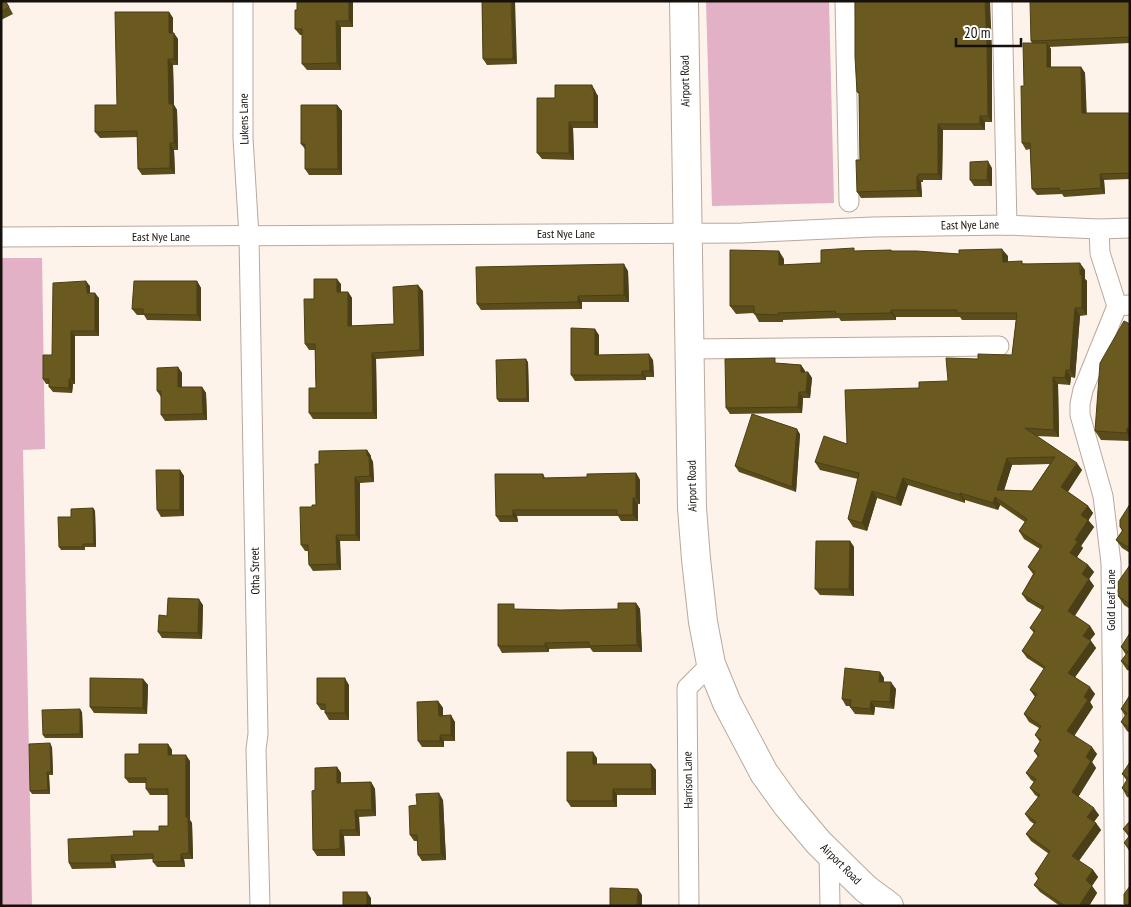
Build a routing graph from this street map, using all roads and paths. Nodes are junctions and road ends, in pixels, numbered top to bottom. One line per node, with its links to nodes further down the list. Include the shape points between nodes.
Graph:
1 (243, 1): 10 (street, Lukens Lane, via 243,138)
2 (684, 1): 9 (street, Airport Road)
3 (845, 1): 5 (street)
4 (1002, 1): 6 (street)
5 (849, 202)
6 (1007, 225): 8 (street, East Nye Lane); 9 (street, East Nye Lane)
7 (1130, 228): 8 (street, East Nye Lane)
8 (1100, 229): 12 (street, Gold Leaf Lane, via 1100,253)
9 (688, 233): 10 (street, East Nye Lane); 14 (street, Airport Road)
10 (249, 236): 11 (street, East Nye Lane); 17 (street, Otha Street)
11 (1, 238)
12 (1123, 306): 21 (street, Gold Leaf Lane, via 1083,390 1080,404 1080,415 1103,496 1111,563)
13 (998, 346): 14 (street)
14 (690, 349): 15 (street, Airport Road, via 694,538)
15 (711, 664): 16 (street, Airport Road, via 727,703 764,773 787,805); 18 (street, Harrison Lane, via 687,688)
16 (829, 852): 19 (street); 20 (street, Airport Road, via 866,889)
17 (260, 906)
18 (689, 906)
19 (830, 906)
20 (889, 906)
21 (1115, 906)

